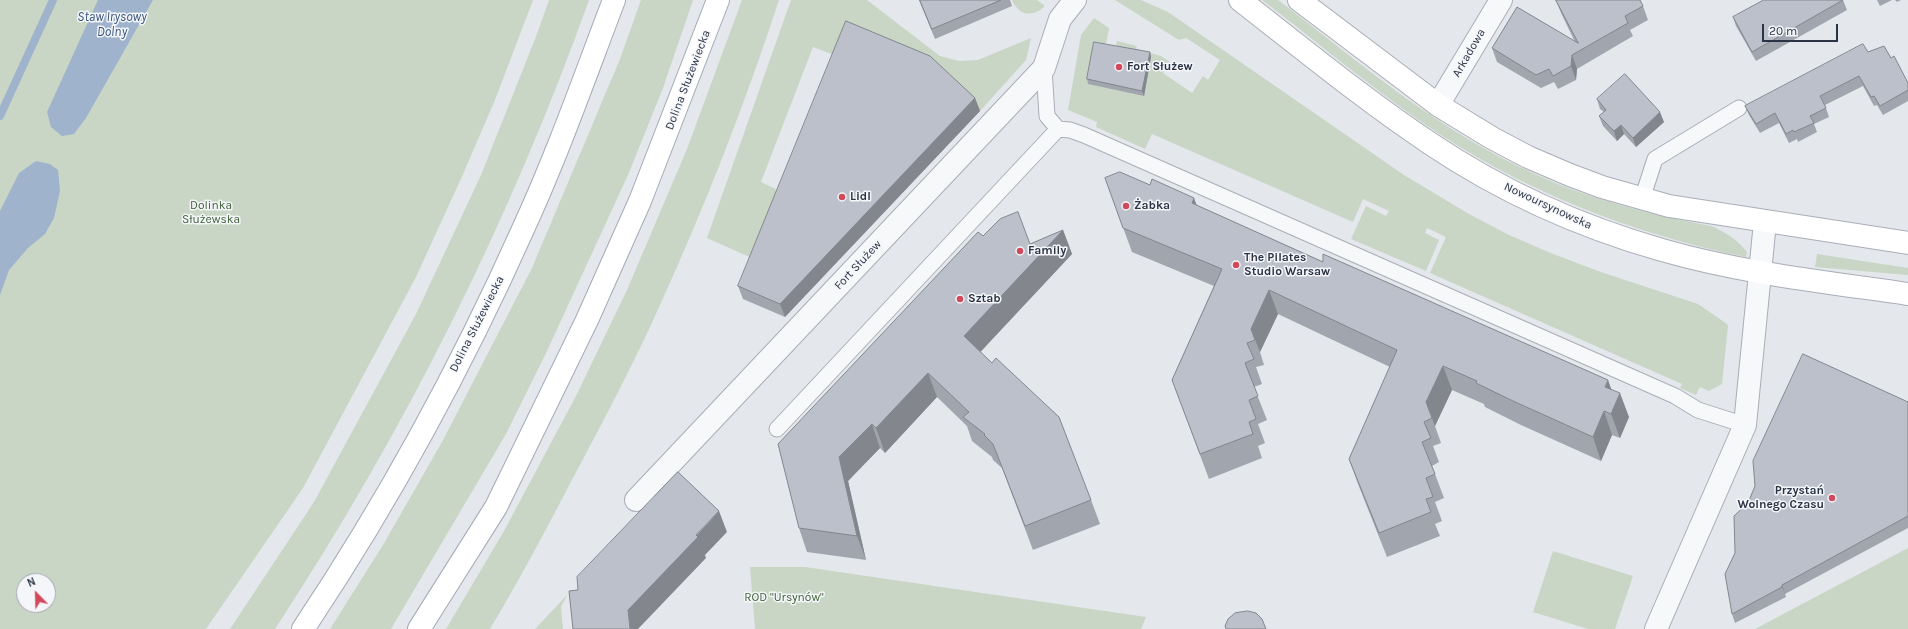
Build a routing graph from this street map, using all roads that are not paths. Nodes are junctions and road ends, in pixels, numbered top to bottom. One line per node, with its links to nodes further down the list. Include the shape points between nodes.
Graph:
1 (614, 0): 19 (street, Dolina Służewiecka, via 525,226 494,292 404,465)
2 (718, 0): 20 (street, Dolina Służewiecka, via 646,187 587,320 496,507)
3 (1075, 0): 7 (street, Fort Służew, via 1060,19)
4 (1240, 0): 14 (street, Nowoursynowska, via 1395,119 1453,158 1510,190 1628,240 1702,261)
5 (1299, 0): 8 (street)
6 (1501, 0): 8 (street, Arkadowa)
7 (1044, 68): 10 (lane, via 1047,116); 18 (street, Fort Służew)
8 (1438, 105): 11 (street, via 1528,157 1602,187)
9 (1739, 108): 11 (lane, via 1655,159)
10 (1058, 129): 16 (lane, via 1084,135 1668,393 1698,410); 17 (lane)
11 (1642, 199): 12 (street)
12 (1765, 222): 13 (street); 14 (street)
13 (1908, 243)
14 (1761, 273): 15 (street, Nowoursynowska); 16 (street)
15 (1908, 294)
16 (1746, 424): 21 (street)
17 (777, 428)
18 (636, 500)
19 (303, 629)
20 (419, 629)
21 (1656, 629)

